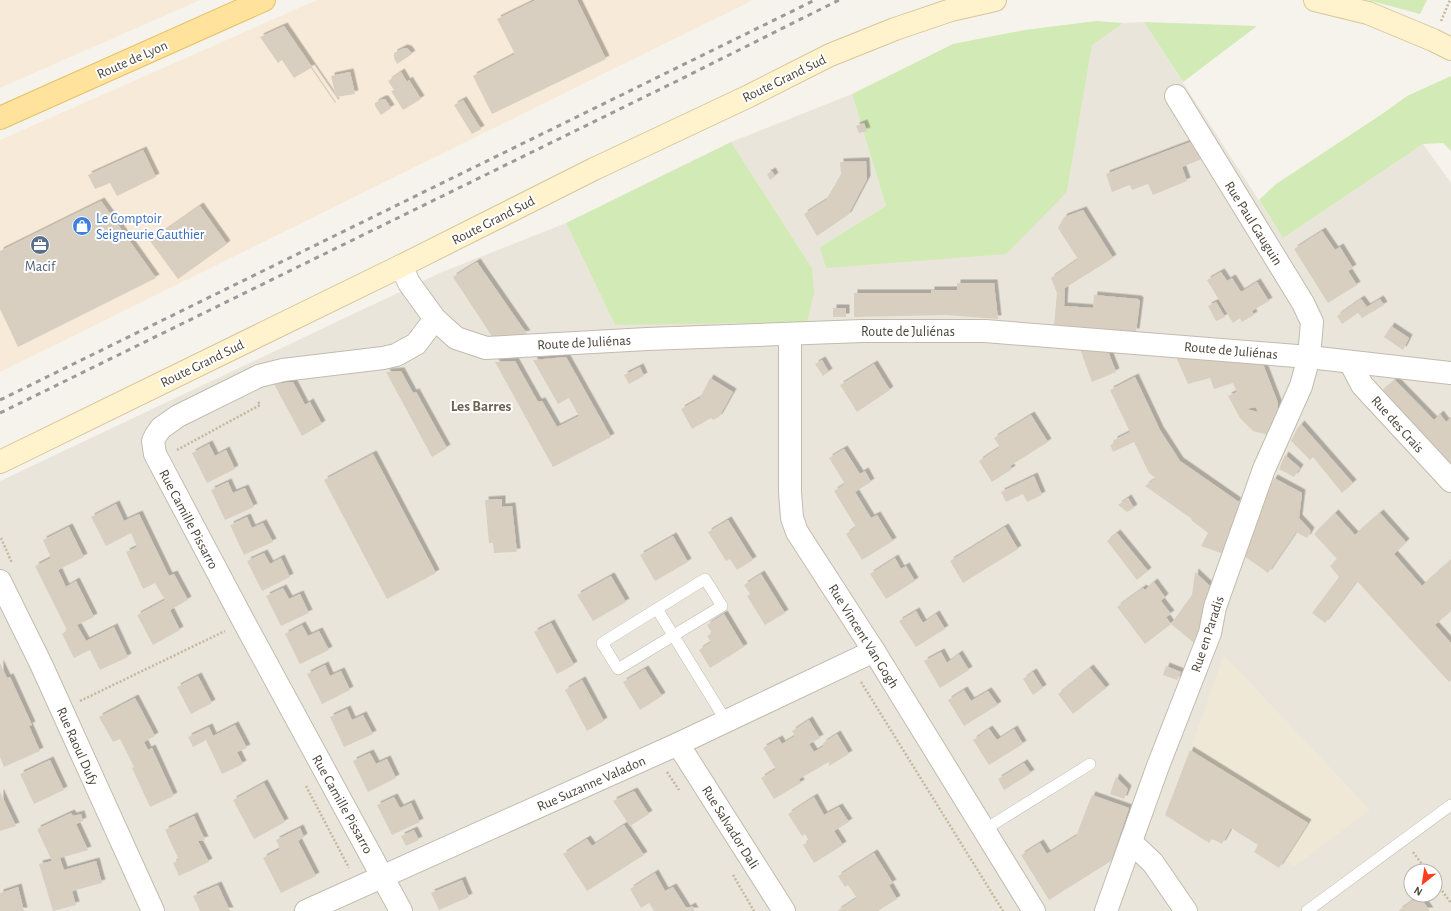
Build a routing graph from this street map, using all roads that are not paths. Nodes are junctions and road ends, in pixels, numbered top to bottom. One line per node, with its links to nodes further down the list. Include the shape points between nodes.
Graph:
1 (264, 0): 6 (main road, Route de Lyon)
2 (995, 0): 7 (main road, Route Grand Sud, via 951,10 830,55)
3 (1315, 0): 4 (main road, via 1368,13)
4 (1451, 49)
5 (1176, 96): 10 (street, Rue Paul Gauguin, via 1303,303 1312,322)
6 (0, 118)
7 (401, 266): 8 (street, Route de Juliénas, via 409,283); 13 (main road, Route Grand Sud)
8 (435, 319): 9 (street, Route de Juliénas, via 456,338 486,348); 25 (street, Rue Camille Pissarro, via 416,344 396,355 283,370 259,376 178,416 161,428 153,441 155,454)
9 (790, 334): 10 (street, Route de Juliénas, via 986,331); 18 (street, Rue Vincent Van Gogh, via 792,518 797,532)
10 (1309, 357): 11 (street, Route de Juliénas); 24 (street, Rue en Paradis, via 1301,386 1262,476 1214,607 1210,633)
11 (1350, 362): 12 (street, Route de Juliénas); 14 (street, Rue des Crais, via 1362,385)
12 (1451, 373)
13 (0, 462)
14 (1451, 481)
15 (0, 581): 26 (street, Rue Raoul Dufy, via 41,664)
16 (657, 609): 17 (lane); 17 (lane, via 705,579 722,606); 17 (lane, via 602,643 618,669)
17 (673, 636): 19 (lane)
18 (874, 651): 19 (street, Rue Suzanne Valadon); 23 (street, Rue Vincent Van Gogh)
19 (726, 721): 20 (street, Rue Suzanne Valadon)
20 (678, 744): 25 (street, Rue Suzanne Valadon); 29 (street, Rue Salvador Dali)
21 (1090, 764): 23 (lane)
22 (1451, 805): 33 (lane)
23 (984, 830): 30 (street, Rue Vincent Van Gogh)
24 (1131, 842): 31 (street, Rue en Paradis); 32 (street, via 1153,863)
25 (382, 876): 27 (street, Rue Suzanne Valadon); 28 (street, Rue Camille Pissarro)
26 (153, 911)
27 (306, 911)
28 (401, 911)
29 (784, 911)
30 (1034, 911)
31 (1106, 911)
32 (1186, 911)
33 (1307, 911)

